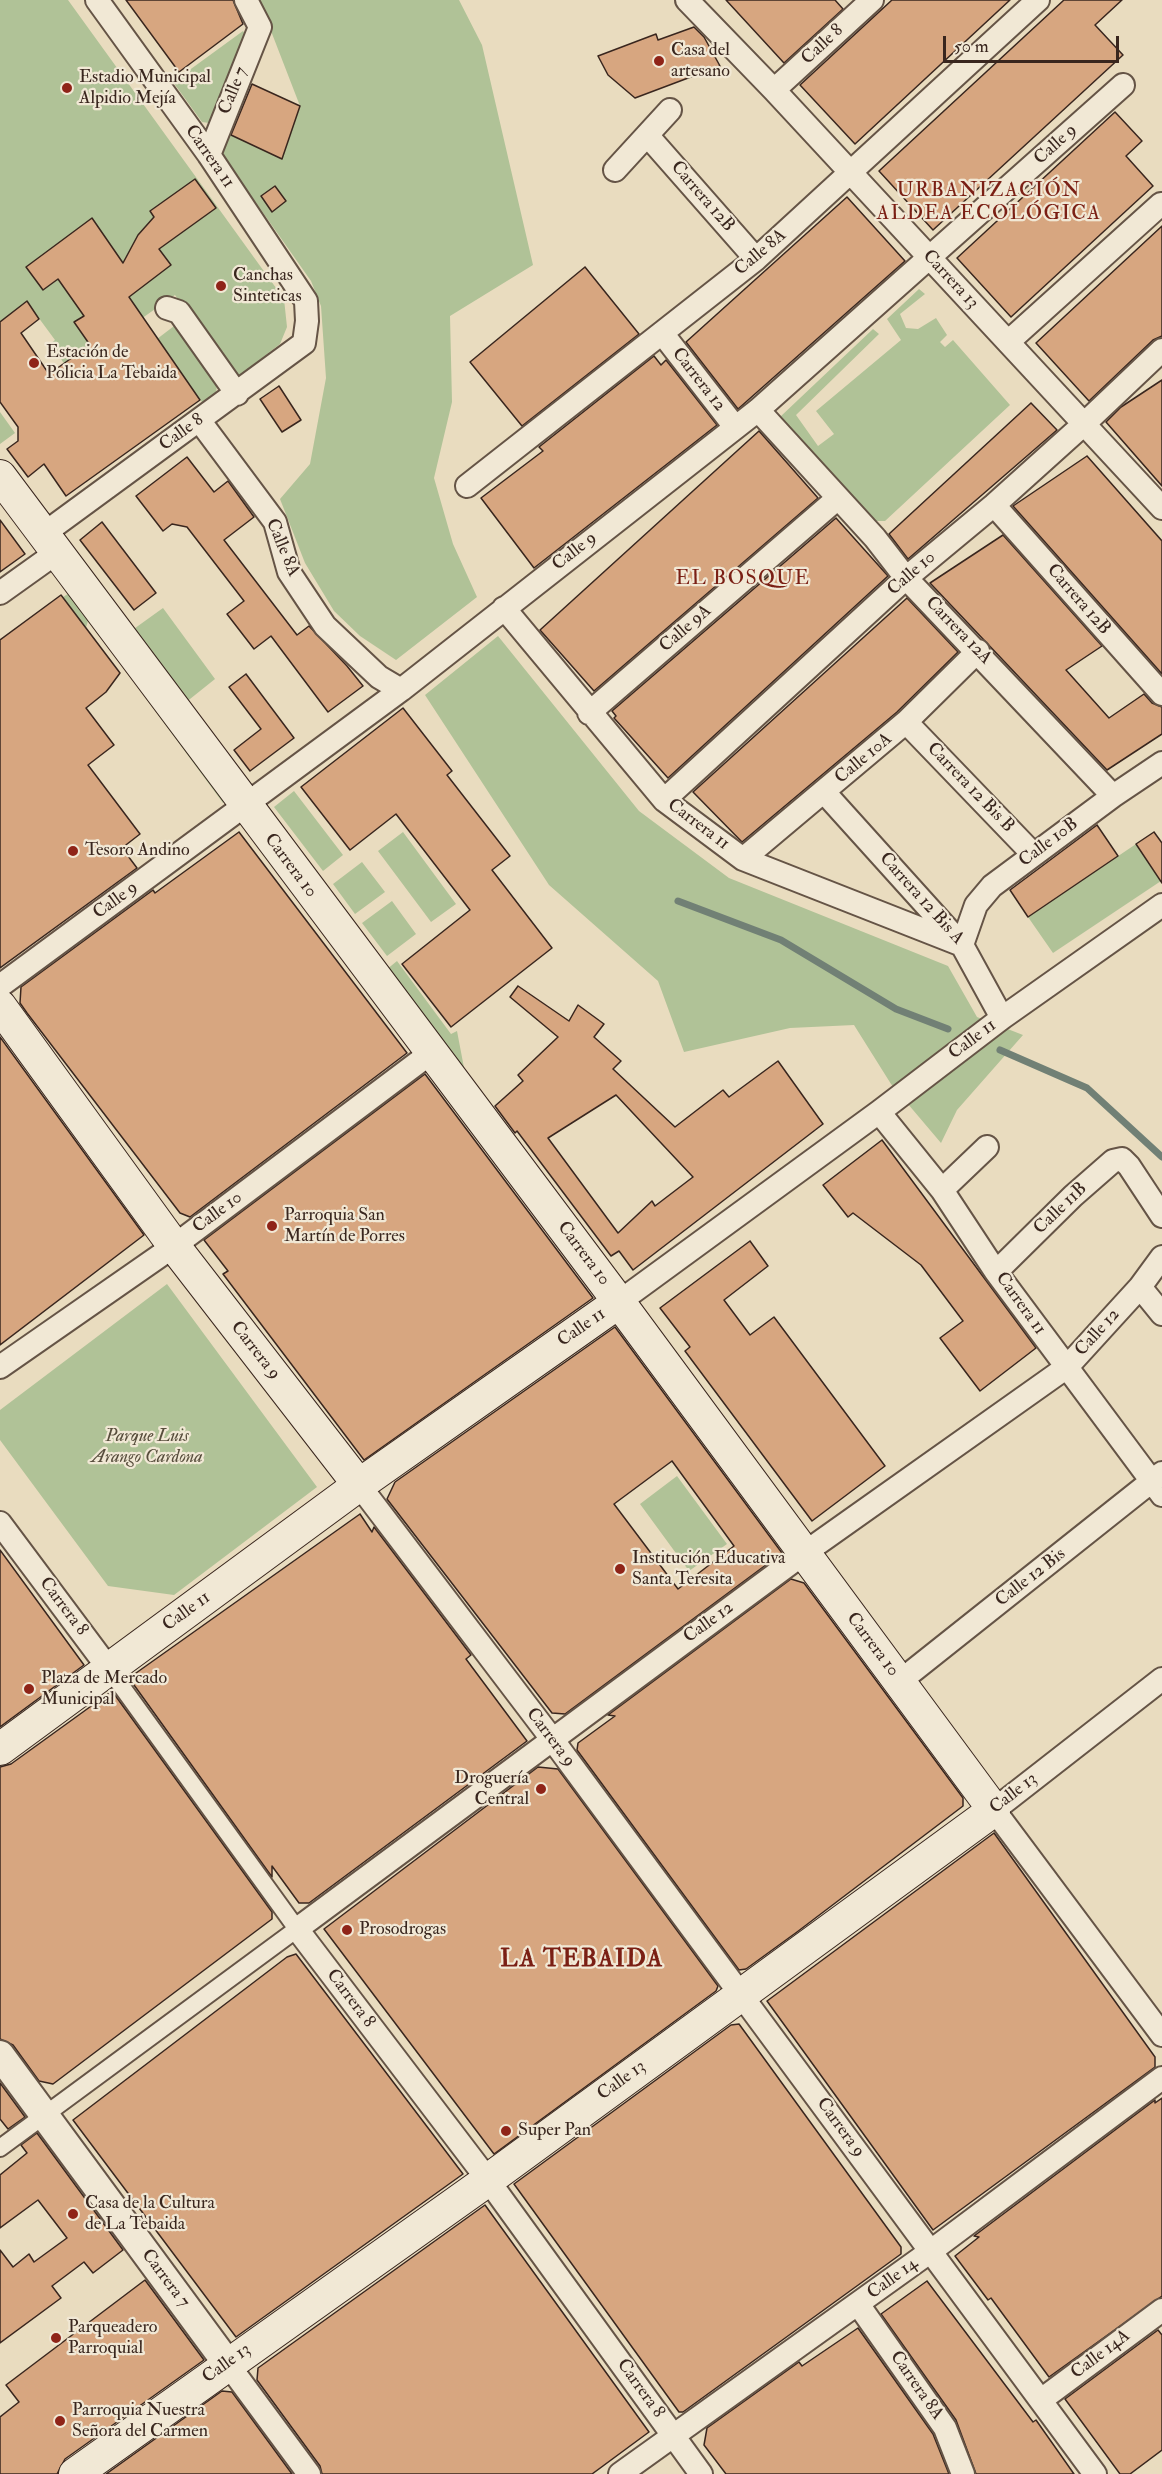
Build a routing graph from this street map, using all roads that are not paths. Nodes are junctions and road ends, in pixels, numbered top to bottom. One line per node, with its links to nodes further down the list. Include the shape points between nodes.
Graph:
1 (97, 0): 10 (street, Carrera 11)
2 (246, 0): 10 (street, Calle 7, via 260,27)
3 (687, 0): 7 (street, Carrera 13)
4 (1038, 0): 12 (street, Calle 8A)
5 (860, 4): 7 (street, Calle 8)
6 (1123, 85): 14 (street, Calle 9)
7 (774, 90): 12 (street, Carrera 13)
8 (670, 110): 9 (street)
9 (647, 135): 11 (street); 15 (street, Carrera 12B)
10 (208, 155): 17 (street, Carrera 11, via 306,302)
11 (615, 170)
12 (852, 174): 14 (street, Carrera 13); 15 (street, Calle 8A)
13 (1161, 204): 19 (street)
14 (929, 257): 19 (street, Carrera 13); 22 (street, Calle 9)
15 (756, 259): 18 (street, Calle 8A)
16 (168, 308): 21 (street, via 179,312)
17 (307, 321): 21 (street, Calle 8, via 304,343)
18 (662, 333): 25 (street, Carrera 12); 27 (street, Calle 8A)
19 (1008, 342): 24 (street, Carrera 13)
20 (1162, 350): 24 (street, Calle 10)
21 (237, 394): 23 (street, Calle 8)
22 (758, 410): 25 (street, Calle 9); 28 (street, Carrera 12A)
23 (199, 420): 31 (street, Calle 8); 36 (street, Calle 8A, via 275,522 289,572 325,626 379,677)
24 (1084, 424): 29 (street, Calle 10); 30 (street, Carrera 13)
25 (735, 427): 34 (street, Calle 9)
26 (0, 477): 31 (main road, Carrera 10)
27 (467, 486)
28 (838, 498): 32 (street, Carrera 12A); 38 (street, Calle 9A)
29 (994, 505): 32 (street, Calle 10); 37 (street, Carrera 12B)
30 (1162, 508)
31 (49, 544): 33 (street, Calle 8); 44 (main road, Carrera 10)
32 (906, 578): 35 (street, Carrera 12A); 43 (street, Calle 10)
33 (0, 593)
34 (504, 608): 36 (street, Calle 9); 38 (street, Carrera 11)
35 (978, 651): 39 (street, Calle 10A); 42 (street, Carrera 12A)
36 (401, 690): 44 (street, Calle 9)
37 (1162, 694)
38 (589, 713): 43 (street, Carrera 11)
39 (906, 722): 41 (street, Calle 10A); 45 (street, Carrera 12 Bis B)
40 (1162, 763): 42 (street, Calle 10B)
41 (824, 792): 46 (street, Calle 10A); 48 (street, Carrera 12 Bis A)
42 (1113, 796): 45 (street, Calle 10B)
43 (664, 800): 46 (street, Carrera 11)
44 (245, 807): 49 (street, Calle 9); 52 (main road, Carrera 10)
45 (1033, 854): 48 (street, Calle 10B, via 992,886 976,905)
46 (743, 859): 48 (street, Carrera 11)
47 (1162, 905): 51 (street, Calle 11)
48 (963, 945): 51 (street, Carrera 12 Bis A)
49 (0, 986)
50 (0, 1006): 57 (main road, Carrera 9)
51 (1002, 1018): 53 (street, Calle 11)
52 (432, 1053): 57 (street, Calle 10); 61 (main road, Carrera 10)
53 (879, 1112): 55 (street, Carrera 11); 61 (street, Calle 11)
54 (987, 1147): 55 (street)
55 (942, 1190): 59 (street, Carrera 11)
56 (1162, 1216): 59 (street, Calle 11B, via 1129,1166 1122,1159 1113,1161)
57 (174, 1246): 63 (street, Calle 10); 66 (main road, Carrera 9)
58 (1162, 1257): 60 (street, Calle 12)
59 (996, 1272): 64 (street, Carrera 11)
60 (1140, 1287): 62 (street); 64 (street, Calle 12)
61 (619, 1302): 66 (main road, Calle 11); 68 (main road, Carrera 10)
62 (1162, 1314)
63 (0, 1367)
64 (1067, 1367): 65 (street, Carrera 11); 68 (street, Calle 12)
65 (1159, 1483): 71 (street, Calle 12 Bis)
66 (359, 1485): 69 (main road, Calle 11); 72 (street, Carrera 9)
67 (0, 1523): 69 (street, Carrera 8)
68 (803, 1554): 71 (main road, Carrera 10); 72 (street, Calle 12)
69 (110, 1669): 73 (main road, Calle 11); 75 (street, Carrera 8)
70 (1162, 1678): 74 (street, Calle 13)
71 (899, 1682): 74 (main road, Carrera 10)
72 (552, 1738): 75 (street, Calle 12); 76 (street, Carrera 9)
73 (0, 1749)
74 (994, 1810): 76 (main road, Calle 13); 77 (street, Carrera 10)
75 (297, 1929): 80 (street); 82 (street, Carrera 8)
76 (741, 1995): 82 (main road, Calle 13); 83 (street, Carrera 9)
77 (1162, 2035)
78 (0, 2055): 80 (street, Carrera 7)
79 (1162, 2078): 83 (street, Calle 14)
80 (44, 2115): 81 (street); 86 (street, Carrera 7)
81 (0, 2148)
82 (488, 2180): 86 (main road, Calle 13); 88 (street, Carrera 8)
83 (931, 2251): 84 (street, Calle 14); 87 (street, Carrera 9)
84 (858, 2304): 88 (street, Calle 14); 93 (street, Carrera 8A, via 945,2428)
85 (1162, 2310): 87 (street, Calle 14A)
86 (227, 2363): 89 (main road, Calle 13); 90 (street, Carrera 7)
87 (1041, 2400): 94 (street, Carrera 9)
88 (673, 2435): 91 (street, Calle 14); 92 (street, Carrera 8)
89 (75, 2474)
90 (309, 2474)
91 (620, 2474)
92 (701, 2474)
93 (963, 2474)
94 (1095, 2474)

